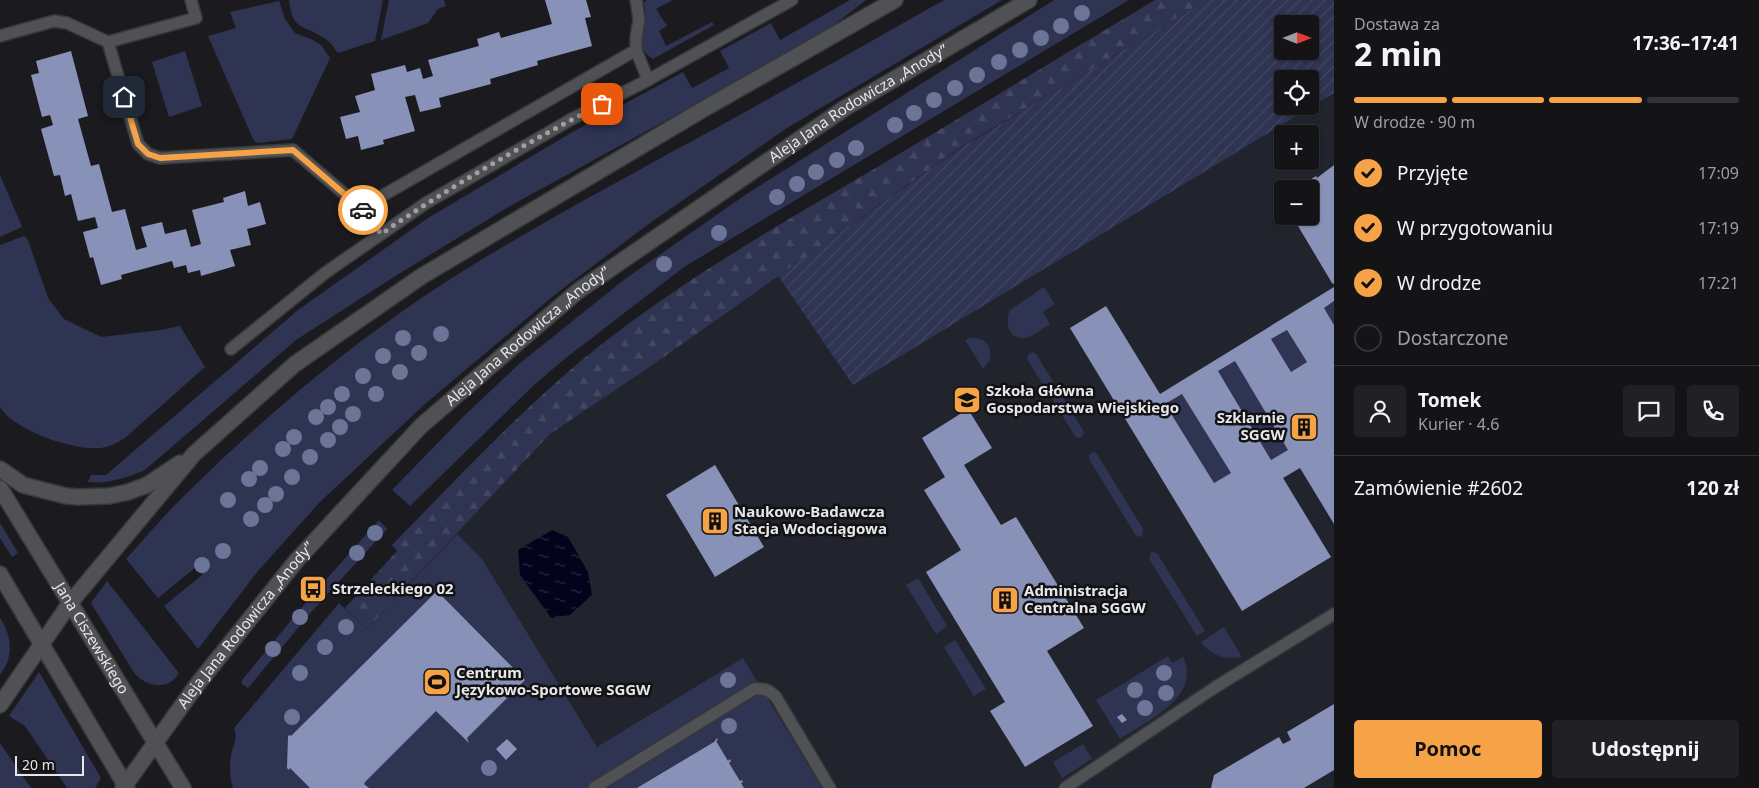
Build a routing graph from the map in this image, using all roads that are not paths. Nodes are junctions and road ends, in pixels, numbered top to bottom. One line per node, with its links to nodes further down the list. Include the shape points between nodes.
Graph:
1 (191, 0): 7 (lane, via 196,18)
2 (636, 0): 8 (lane, via 639,19)
3 (792, 0): 9 (lane)
4 (895, 0): 13 (main road, via 422,276 295,364)
5 (1029, 0): 21 (main road, Aleja Jana Rodowicza „Anody”, via 845,108 578,291 415,433 297,560 196,686)
6 (0, 36): 7 (lane, via 54,21 67,23)
7 (108, 42): 10 (lane, via 138,144 148,154 160,158 293,150)
8 (636, 50): 9 (lane); 10 (lane)
9 (648, 80): 11 (lane, via 492,164)
10 (362, 208): 11 (lane)
11 (381, 234): 12 (lane, via 325,273)
12 (231, 349)
13 (194, 454): 14 (main road, via 147,485 109,496 66,496 23,485); 17 (main road)
14 (0, 469)
15 (0, 488): 17 (main road, Jana Ciszewskiego)
16 (0, 574): 19 (main road)
17 (70, 602): 19 (main road); 21 (main road, Jana Ciszewskiego)
18 (1334, 614): 22 (lane, via 1214,688)
19 (41, 642): 20 (main road); 23 (main road)
20 (0, 706)
21 (156, 744): 23 (main road, Aleja Jana Rodowicza „Anody”); 24 (main road, Jana Ciszewskiego)
22 (1080, 784): 27 (lane)
23 (125, 787)
24 (183, 788)
25 (594, 788): 26 (lane, via 754,689 761,688 776,697)
26 (830, 788)
27 (1064, 788)

